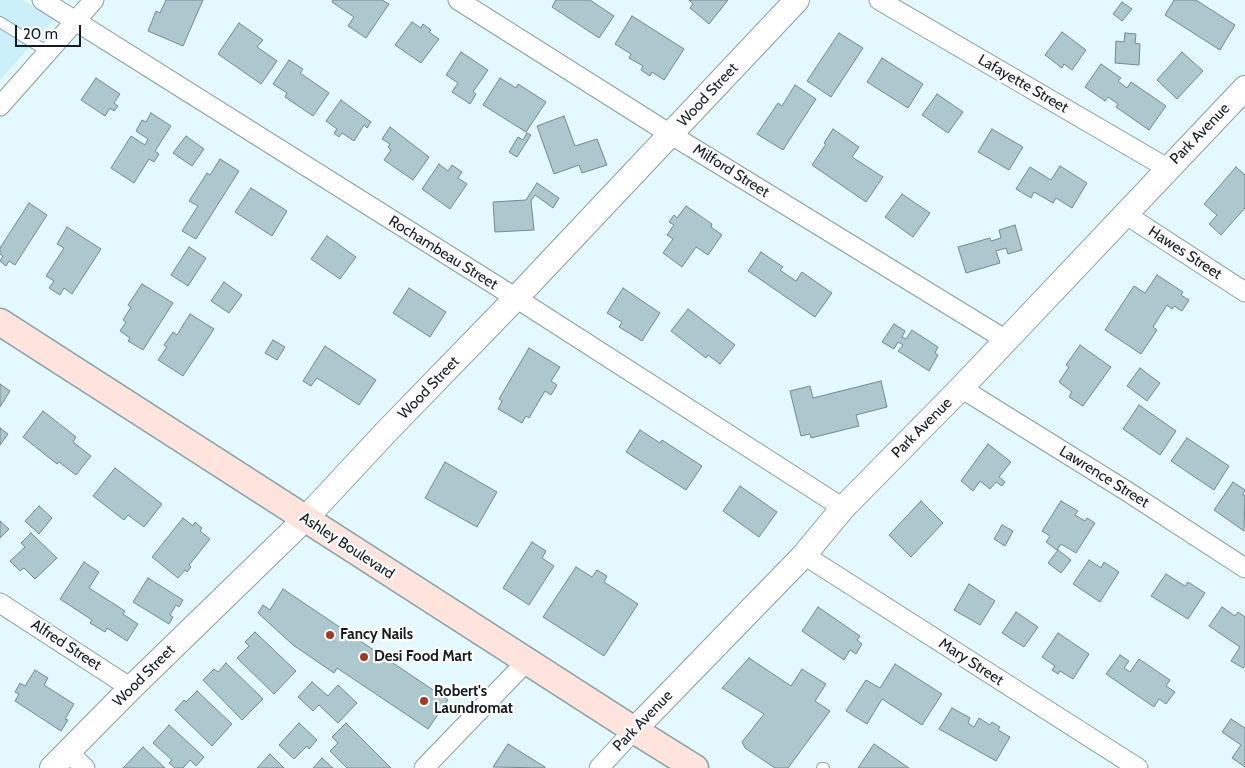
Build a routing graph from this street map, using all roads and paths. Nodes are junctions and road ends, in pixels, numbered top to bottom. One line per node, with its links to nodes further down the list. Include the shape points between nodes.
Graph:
1 (42, 0): 6 (street, Rochambeau Street)
2 (94, 0): 6 (street)
3 (458, 0): 11 (street, Milford Street)
4 (797, 0): 11 (street, Wood Street)
5 (879, 0): 12 (street, Lafayette Street)
6 (75, 21): 8 (street); 15 (street, Rochambeau Street)
7 (0, 22): 8 (lane)
8 (48, 52): 10 (street)
9 (1245, 88): 12 (street, Park Avenue)
10 (0, 106)
11 (670, 134): 15 (street, Wood Street); 17 (street, Milford Street)
12 (1168, 168): 13 (street, Park Avenue)
13 (1125, 214): 14 (street, Hawes Street); 17 (street, Park Avenue)
14 (1245, 292)
15 (516, 298): 19 (street, Rochambeau Street); 20 (street, Wood Street)
16 (0, 322): 20 (main road, Ashley Boulevard)
17 (1006, 340): 18 (street, Park Avenue)
18 (961, 388): 19 (street, Park Avenue); 22 (street, Lawrence Street)
19 (843, 508): 21 (street, Park Avenue)
20 (305, 519): 24 (main road, Ashley Boulevard); 25 (street, Wood Street)
21 (804, 555): 26 (street, Park Avenue); 32 (street, Mary Street)
22 (1245, 568)
23 (0, 603): 25 (street, Alfred Street)
24 (527, 661): 26 (main road, Ashley Boulevard); 29 (street)
25 (131, 688): 27 (street, Wood Street)
26 (634, 730): 30 (street, Park Avenue); 31 (main road, Ashley Boulevard)
27 (60, 760): 28 (street)
28 (85, 768)
29 (424, 768)
30 (599, 768)
31 (695, 768)
32 (1138, 768)

